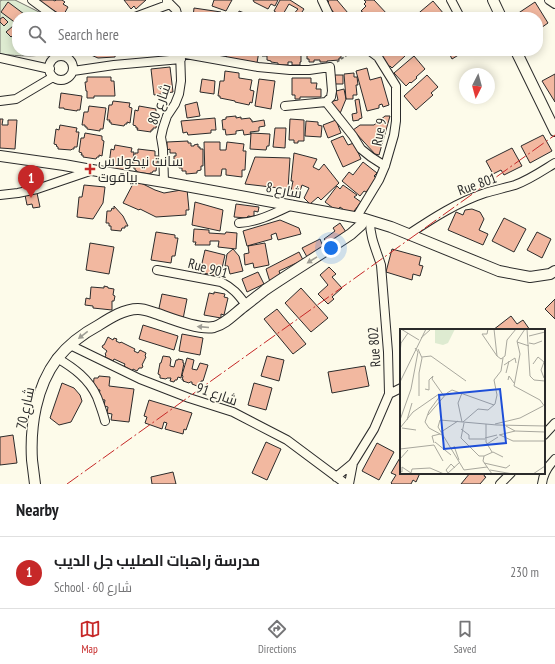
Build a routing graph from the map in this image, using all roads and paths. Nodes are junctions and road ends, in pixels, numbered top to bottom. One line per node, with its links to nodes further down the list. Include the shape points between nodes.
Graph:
1 (32, 0): 8 (street)
2 (322, 0): 11 (street)
3 (451, 0): 12 (street)
4 (493, 0): 13 (street)
5 (549, 0): 7 (street)
6 (168, 2): 9 (street); 10 (street)
7 (555, 4)
8 (48, 12)
9 (146, 12)
10 (177, 12)
11 (328, 12)
12 (457, 12)
13 (499, 12)
14 (62, 56): 25 (street, via 52,61)
15 (67, 56): 24 (street, via 73,65)
16 (169, 56): 24 (street)
17 (181, 56): 34 (street, شارع 80, via 179,94 163,128)
18 (193, 56): 23 (street, via 258,67 296,70)
19 (346, 56): 23 (path)
20 (377, 56): 32 (street, Rue 9, via 396,86 396,121)
21 (518, 56): 29 (street)
22 (0, 58): 25 (street)
23 (330, 67): 27 (street, via 332,91)
24 (73, 71): 25 (street, via 65,80 59,80)
25 (52, 73): 26 (street, via 16,99)
26 (0, 101)
27 (326, 102): 28 (street); 32 (street, via 362,149)
28 (285, 106)
29 (554, 127)
30 (0, 156): 33 (street, شارع 8)
31 (555, 163): 39 (street, Rue 801, via 516,185 463,202)
32 (385, 166): 37 (street, Rue 9)
33 (93, 170): 34 (street, شارع 8); 35 (street, via 37,188)
34 (164, 182): 36 (street, شارع 8)
35 (0, 195)
36 (292, 205): 37 (street, شارع 8); 38 (street, via 255,220)
37 (364, 219): 39 (street, شارع 8); 42 (street, شارع 70, one-way to 42, via 351,234); 46 (street, Rue 802, via 381,265)
38 (239, 223)
39 (409, 234): 41 (street, شارع 8, via 499,270 530,277)
40 (157, 270): 42 (street, Rue 901, via 221,282 238,294)
41 (555, 271)
42 (246, 305): 43 (street, شارع 70, one-way to 43, via 220,325 207,328 144,310 130,310 87,331)
43 (70, 345): 44 (street, شارع 70); 54 (street, شارع 91, via 140,378 233,412 287,440)
44 (57, 358): 47 (street, via 84,378 97,396); 56 (street, شارع 70, via 48,373 35,415 32,433)
45 (400, 388): 46 (street)
46 (389, 394): 51 (street, Rue 802, via 374,429)
47 (105, 421)
48 (555, 423): 49 (street)
49 (545, 434)
50 (555, 459): 52 (street)
51 (353, 463): 54 (street, Rue 802); 58 (street, Rue 802)
52 (545, 472)
53 (544, 474): 60 (street)
54 (336, 477): 57 (street, شارع 91)
55 (509, 478): 59 (street)
56 (35, 484)
57 (346, 484)
58 (349, 484)
59 (500, 484)
60 (542, 484)

